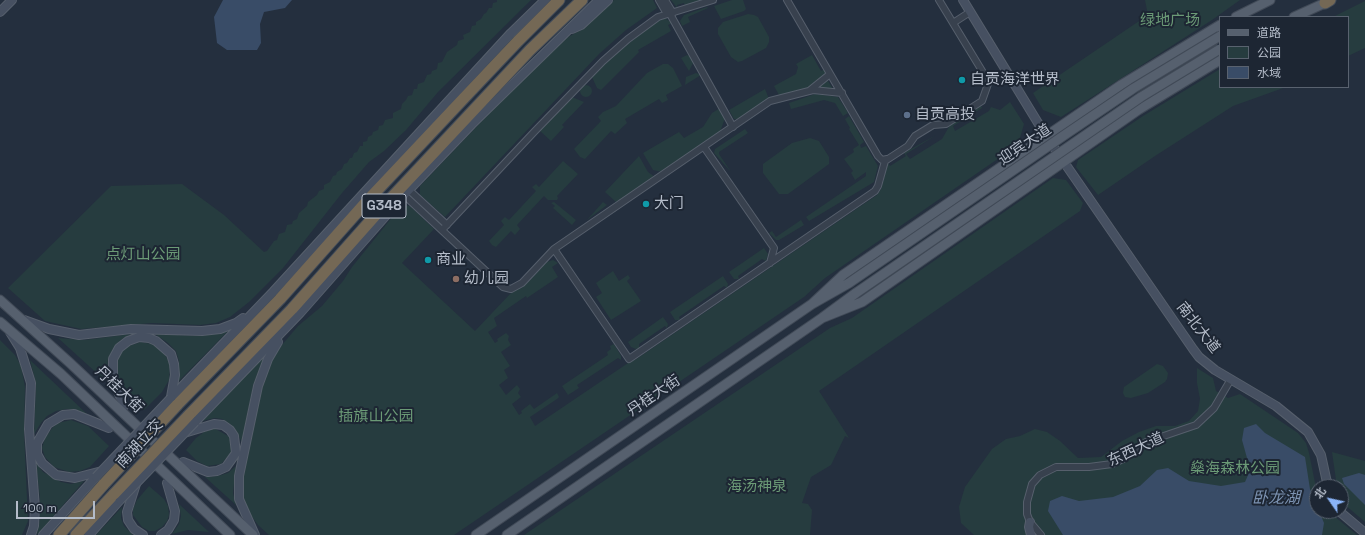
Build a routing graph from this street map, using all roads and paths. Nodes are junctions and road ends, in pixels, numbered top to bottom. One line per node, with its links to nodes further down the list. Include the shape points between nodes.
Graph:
1 (12, 0): 16 (street)
2 (544, 0): 25 (street)
3 (559, 0): 33 (highway, G348)
4 (582, 0): 27 (highway, G348)
5 (599, 0): 24 (street)
6 (608, 0): 24 (street, via 581,25)
7 (658, 0): 18 (street)
8 (665, 0): 18 (street)
9 (713, 0): 18 (street)
10 (787, 0): 30 (street)
11 (939, 0): 22 (street)
12 (963, 0): 17 (street, 南北大道)
13 (1270, 0): 15 (main road)
14 (1328, 1): 21 (main road)
15 (1261, 4): 19 (main road); 20 (main road)
16 (0, 12)
17 (970, 12): 22 (street); 37 (street, 南北大道)
18 (670, 13): 36 (street); 50 (street, via 658,17 638,31 606,59)
19 (1238, 16)
20 (1247, 16)
21 (1296, 16)
22 (953, 23): 43 (street, via 987,79 983,99 946,124 930,126 913,137 908,146)
23 (1219, 26): 34 (main road)
24 (564, 33): 35 (street)
25 (511, 34): 33 (street); 51 (street)
26 (1219, 37): 56 (main road, 迎宾大道, bridge, via 1134,88)
27 (530, 50): 35 (street); 49 (highway, G348)
28 (1219, 50): 57 (main road, 迎宾大道, bridge, via 1141,97)
29 (1219, 61): 38 (main road)
30 (830, 74): 31 (street); 32 (street)
31 (809, 91): 32 (street); 36 (street, via 770,101)
32 (842, 94): 42 (street)
33 (464, 98): 46 (highway, G348)
34 (1072, 118): 37 (main road); 38 (main road, via 1066,128 1068,138 1079,146)
35 (472, 124): 40 (street)
36 (733, 127): 39 (street)
37 (1046, 136): 41 (main road); 44 (street, 南北大道)
38 (1090, 143): 44 (main road)
39 (704, 147): 52 (street); 53 (street)
40 (445, 152): 48 (street); 49 (street)
41 (1020, 154): 47 (main road, via 1031,151 1042,159 1043,167); 59 (main road, via 843,275)
42 (878, 156): 43 (street, via 882,160); 45 (street)
43 (887, 159): 45 (street)
44 (1064, 161): 47 (main road); 68 (street, 南北大道, via 1196,353 1211,367)
45 (882, 166): 54 (street, via 875,191)
46 (387, 179): 51 (street); 69 (highway, G348, via 280,299)
47 (1036, 180): 62 (main road, via 862,302)
48 (407, 193): 50 (street); 64 (street)
49 (380, 210): 71 (highway, G348)
50 (444, 227): 53 (street, via 507,289 522,283)
51 (314, 246): 60 (street)
52 (774, 248): 54 (street); 55 (street)
53 (554, 249): 55 (street, via 629,359)
54 (789, 250): 55 (street)
55 (770, 263)
56 (849, 283): 59 (main road, 丹桂大街)
57 (856, 293): 62 (main road, 丹桂大街)
58 (0, 300): 61 (main road, 丹桂大街)
59 (812, 304): 93 (main road, 丹桂大街)
60 (259, 308): 61 (street, via 236,323 202,332 131,329 79,335 50,329); 69 (street)
61 (18, 317): 66 (main road, 丹桂大街)
62 (822, 318): 94 (main road, 丹桂大街)
63 (0, 322): 65 (main road, 丹桂大街)
64 (287, 328): 71 (street); 82 (street, via 262,372 239,476 239,500)
65 (9, 330): 67 (main road, 丹桂大街); 84 (street, via 20,348 31,383 29,430 35,508)
66 (49, 345): 70 (main road, via 76,361); 82 (main road, 丹桂大街)
67 (41, 357): 72 (main road, via 59,380); 92 (main road, 丹桂大街)
68 (1231, 379): 76 (street, 南北大道, via 1276,406 1308,432 1324,463); 81 (street, 东西大道, via 1214,408 1196,425 1146,442 1125,458 1112,464 1056,467 1040,475 1028,492 1027,514)
69 (174, 402): 70 (street, via 175,375 171,354 156,341 139,337 128,341 113,359 112,379); 75 (highway, 南湖立交, bridge)
70 (124, 406): 74 (main road)
71 (192, 418): 73 (street, bridge); 79 (highway, 南湖立交, bridge)
72 (109, 428): 75 (street, via 74,414 63,415 48,424 37,443 37,454 42,463 56,475 66,478); 77 (main road)
73 (184, 433): 74 (street, via 203,426 223,425 234,436 236,453 226,467 217,471 208,472); 78 (street, bridge)
74 (183, 462): 82 (main road, via 236,512)
75 (101, 477): 85 (street); 86 (highway, 南湖立交)
76 (1327, 479)
77 (167, 483): 90 (street, via 173,501 174,520 168,530); 91 (main road)
78 (136, 484): 79 (street, bridge); 89 (street, via 129,502 128,516 134,529)
79 (117, 497): 87 (highway, 南湖立交); 88 (street)
80 (1348, 519): 83 (street)
81 (1030, 522): 95 (street); 96 (street)
82 (251, 533)
83 (1365, 533)
84 (31, 535)
85 (43, 535)
86 (58, 535)
87 (76, 535)
88 (89, 535)
89 (143, 535)
90 (161, 535)
91 (222, 535)
92 (230, 535)
93 (476, 535)
94 (507, 535)
95 (1031, 535)
96 (1041, 535)

